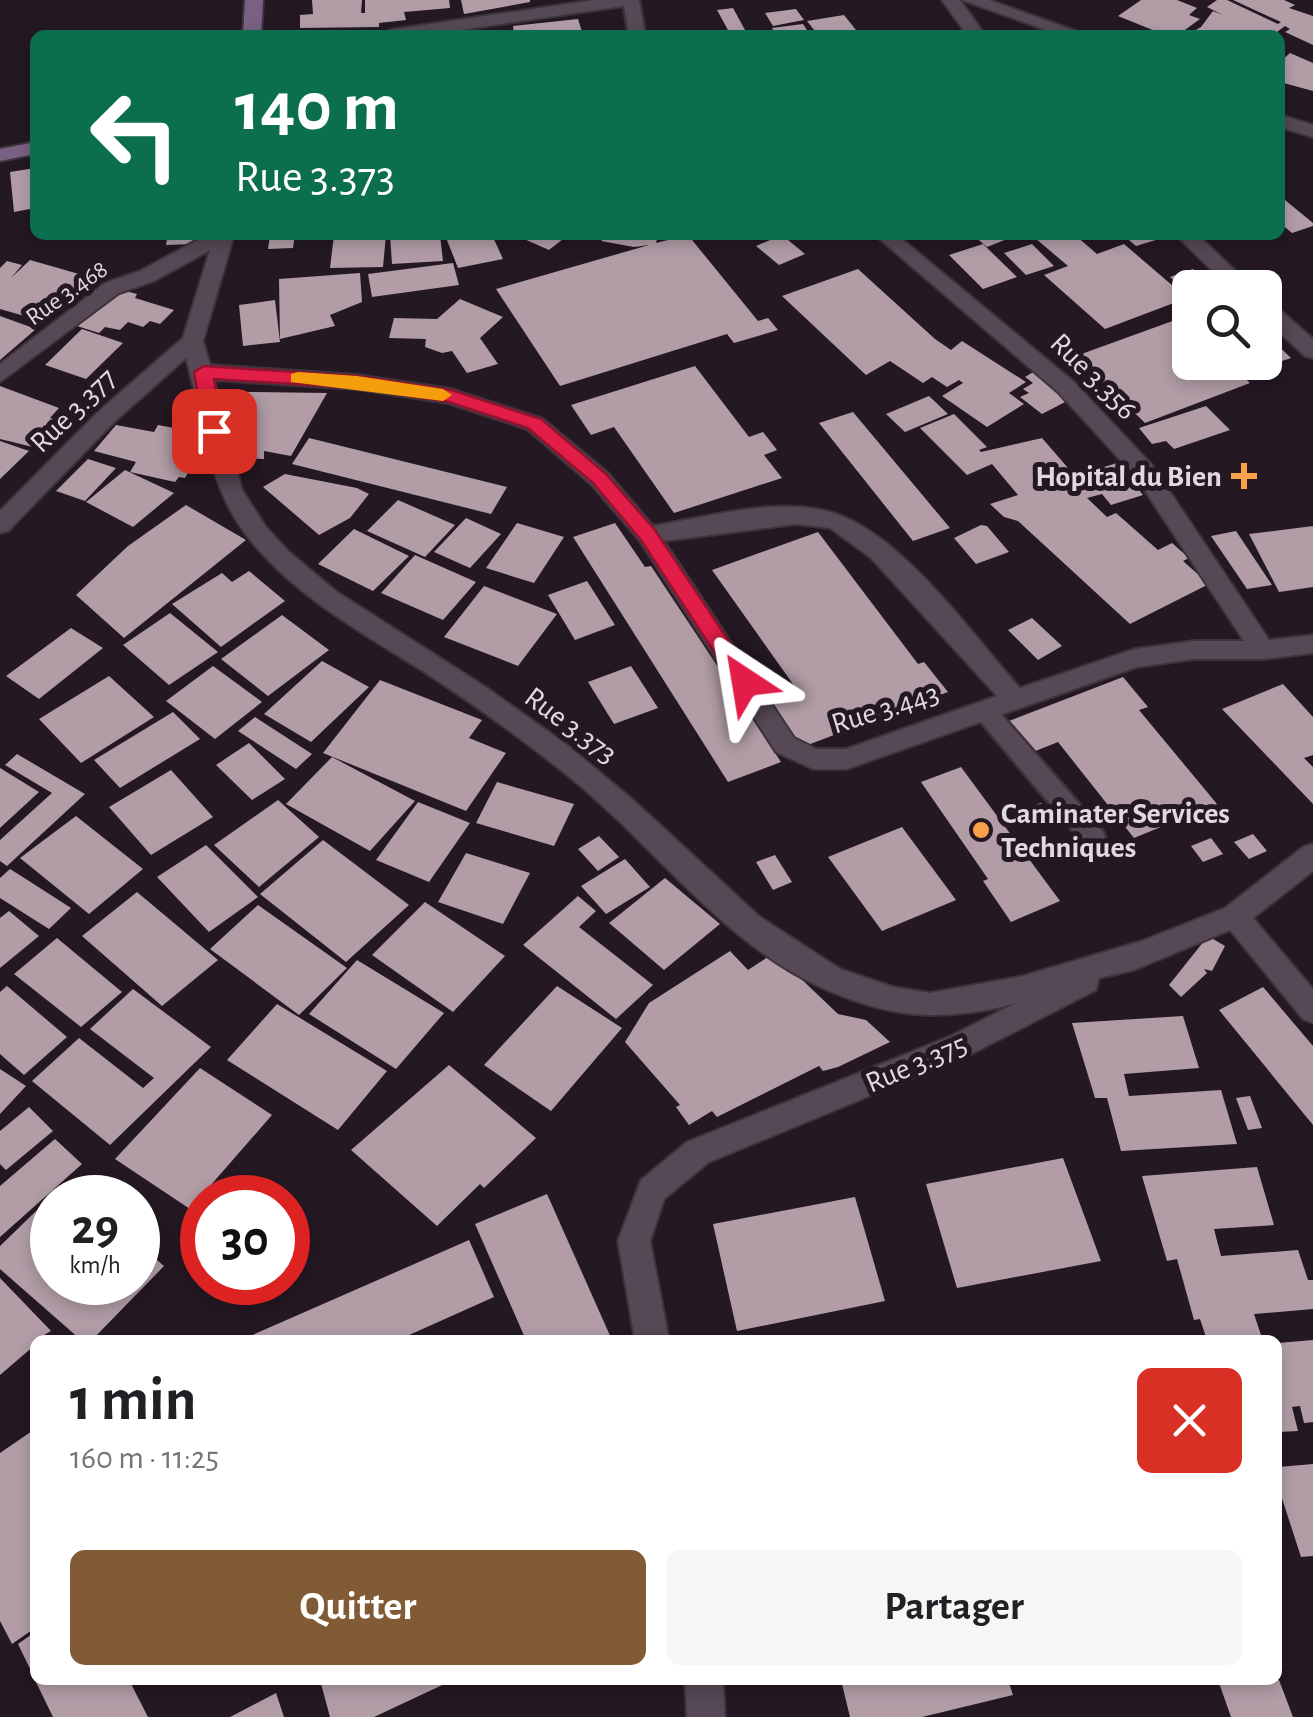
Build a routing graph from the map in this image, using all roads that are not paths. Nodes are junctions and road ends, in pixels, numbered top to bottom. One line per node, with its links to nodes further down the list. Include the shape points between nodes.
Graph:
1 (254, 0): 5 (main road)
2 (630, 0): 6 (street); 7 (lane)
3 (951, 0): 8 (street)
4 (971, 0): 9 (street)
5 (252, 30)
6 (424, 30)
7 (636, 30)
8 (972, 30)
9 (1063, 30)
10 (1285, 123): 11 (street)
11 (1313, 132)
12 (30, 149): 13 (main road)
13 (0, 154)
14 (214, 240): 23 (street, Rue 3.468, via 112,288)
15 (222, 240): 20 (street)
16 (891, 240): 27 (street, Rue 3.356, via 1066,387 1144,471)
17 (1191, 240): 18 (street)
18 (1224, 270)
19 (1282, 323): 21 (street)
20 (192, 340): 22 (street, Rue 3.373); 24 (street, Rue 3.377)
21 (1313, 351)
22 (204, 372): 25 (street, Rue 3.443, via 432,393 535,424 600,479); 33 (street, Rue 3.373, via 238,506 275,551 318,591 475,693 596,783 722,905 809,967 910,1004 970,1001)
23 (0, 375)
24 (0, 525)
25 (648, 535): 28 (street, via 804,516 837,522 872,544); 29 (street, Rue 3.443, via 785,745 813,759 846,759)
26 (1313, 644): 27 (street)
27 (1263, 650): 28 (street, Rue 3.443, via 1136,658)
28 (1014, 699): 29 (street, Rue 3.443)
29 (984, 710): 30 (lane)
30 (1093, 837)
31 (1313, 855): 32 (street, Rue 3.375)
32 (1235, 916): 33 (street, Rue 3.375); 34 (street)
33 (1141, 952): 35 (street, Rue 3.375, via 962,1045 698,1152 652,1190 634,1241)
34 (1313, 1010)
35 (651, 1335)
36 (704, 1685): 37 (street)
37 (706, 1717)

